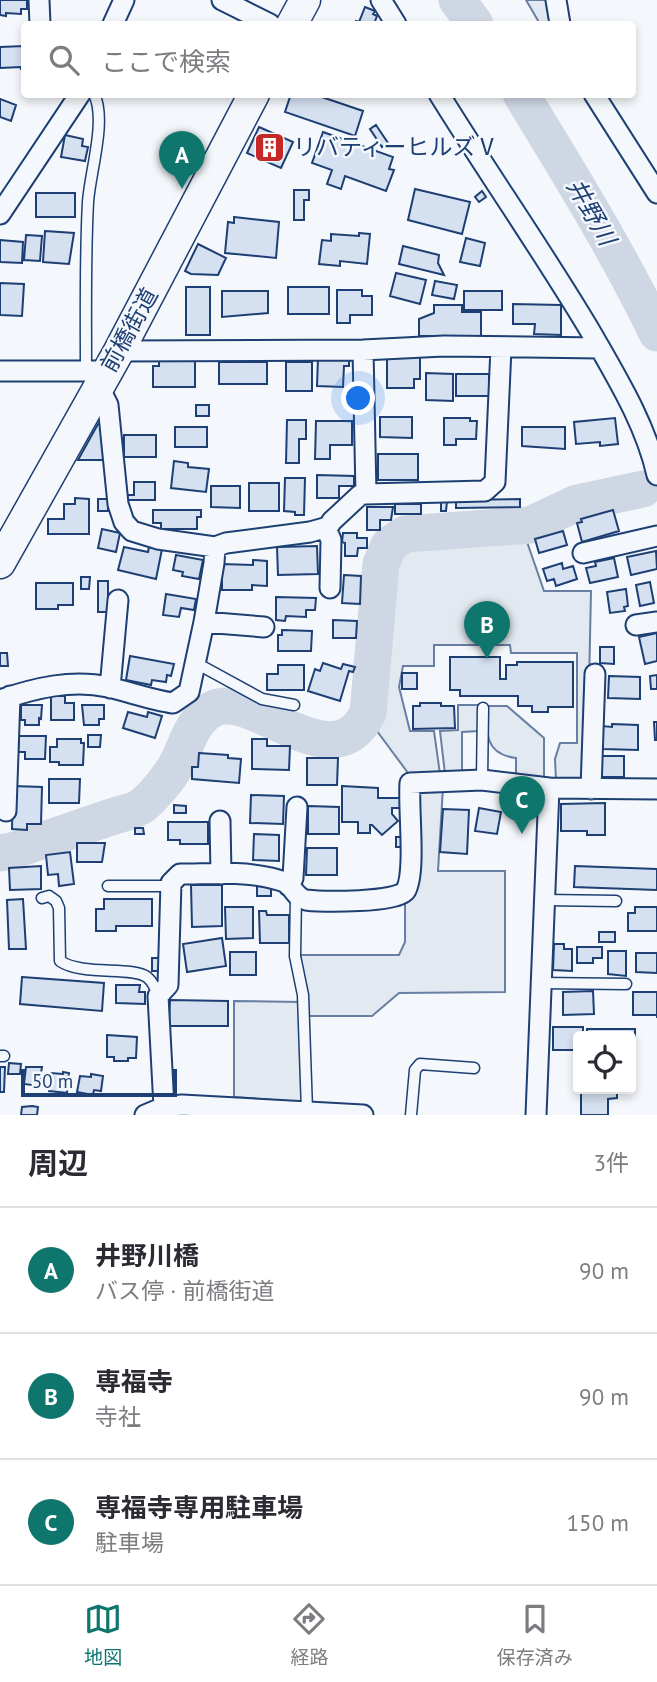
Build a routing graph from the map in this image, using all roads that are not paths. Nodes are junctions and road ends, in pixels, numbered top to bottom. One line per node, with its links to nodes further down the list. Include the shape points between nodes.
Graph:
1 (39, 0): 7 (street)
2 (124, 0): 8 (street)
3 (222, 0): 9 (street)
4 (305, 0): 10 (main road)
5 (381, 0): 11 (street)
6 (556, 0): 12 (street)
7 (40, 21)
8 (114, 21)
9 (264, 21)
10 (294, 21)
11 (394, 21)
12 (560, 21)
13 (77, 98): 19 (street)
14 (96, 98): 23 (lane, via 98,120 88,200)
15 (252, 98): 23 (main road, 前橋街道)
16 (441, 98): 21 (street)
17 (597, 98): 18 (street)
18 (657, 193)
19 (0, 214)
20 (501, 348): 21 (street); 22 (street); 26 (street, via 495,482 491,487 485,491)
21 (600, 348): 25 (street, via 630,404)
22 (363, 350): 23 (street); 26 (street)
23 (103, 369): 24 (street); 29 (street, via 124,522 132,531); 31 (main road, 前橋街道)
24 (0, 371)
25 (657, 475)
26 (366, 494): 27 (street)
27 (326, 527): 29 (street); 32 (street, via 331,540)
28 (657, 536): 30 (street)
29 (215, 547): 34 (street)
30 (583, 553)
31 (0, 563)
32 (330, 588)
33 (118, 600): 40 (street)
34 (204, 622): 37 (street); 38 (street)
35 (657, 622): 36 (street)
36 (636, 625)
37 (264, 627)
38 (196, 663): 40 (street, via 189,692 173,703); 42 (lane, via 262,699)
39 (595, 674): 46 (street)
40 (110, 688): 41 (street, via 54,686)
41 (5, 698): 49 (street)
42 (294, 705)
43 (483, 708): 44 (lane)
44 (482, 780): 45 (street); 54 (street, via 410,783 410,871 402,895 374,900 306,900)
45 (550, 788): 46 (street); 56 (street)
46 (591, 789): 47 (street)
47 (657, 789)
48 (297, 807): 54 (street)
49 (6, 811)
50 (220, 821): 51 (street)
51 (221, 874): 53 (street, via 180,874); 54 (street, via 270,878)
52 (108, 886): 53 (lane)
53 (171, 886): 60 (street, via 168,985)
54 (292, 890): 64 (lane, via 295,956 303,995)
55 (42, 898): 60 (lane, via 49,896 59,908 60,961 80,968 142,974 153,983)
56 (544, 900): 57 (lane); 58 (street)
57 (616, 901)
58 (540, 983): 59 (lane); 67 (street)
59 (626, 984)
60 (158, 996): 62 (street)
61 (474, 1068): 66 (lane, via 420,1064 415,1070)
62 (154, 1111): 63 (street)
63 (242, 1111): 64 (street)
64 (307, 1111): 65 (street)
65 (363, 1115)
66 (411, 1115)
67 (536, 1115)

